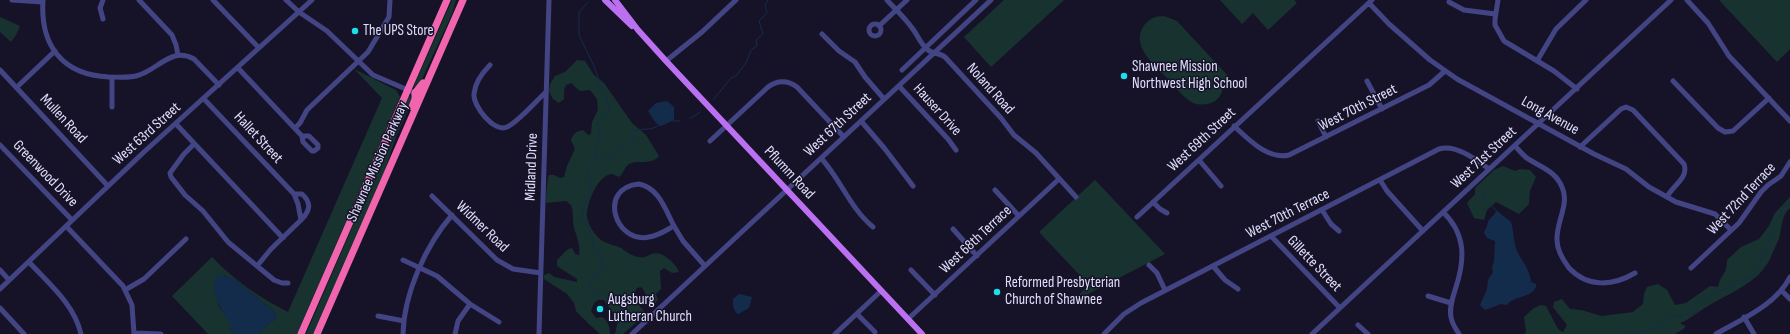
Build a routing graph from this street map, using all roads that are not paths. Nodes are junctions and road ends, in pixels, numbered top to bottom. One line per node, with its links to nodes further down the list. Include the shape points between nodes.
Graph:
1 (12, 0): 22 (street)
2 (103, 0): 28 (street, via 100,8)
3 (139, 0): 37 (street, via 172,35)
4 (213, 0): 33 (street)
5 (286, 0): 26 (street)
6 (312, 0): 26 (street, West 63rd Street)
7 (390, 0): 39 (street, via 389,17 368,52)
8 (447, 0): 53 (highway, Shawnee Mission Parkway)
9 (463, 0): 32 (highway, Shawnee Mission Parkway)
10 (549, 0): 54 (street, Midland Drive)
11 (605, 0): 30 (main road, Pflumm Road)
12 (615, 0): 30 (main road, Pflumm Road)
13 (736, 0): 40 (street)
14 (887, 0): 25 (street, Noland Road)
15 (907, 0): 25 (street)
16 (976, 0): 34 (street)
17 (991, 0): 36 (street, West 67th Street)
18 (1498, 0): 27 (street)
19 (1586, 0): 38 (street, via 1556,29)
20 (1672, 0): 52 (street, West 71st Street)
21 (1687, 0): 56 (street, via 1708,23 1729,56)
22 (43, 1): 35 (street, via 45,32)
23 (1370, 1): 45 (street, Long Avenue, via 1389,24); 67 (street, West 69th Street)
24 (1449, 2): 27 (street, via 1464,10)
25 (896, 10): 29 (street); 34 (street, Noland Road)
26 (299, 12): 33 (street, West 63rd Street); 39 (street, via 327,31)
27 (1496, 14): 38 (street, via 1497,29 1504,41)
28 (103, 19)
29 (879, 26)
30 (638, 30): 40 (main road, Pflumm Road)
31 (822, 34): 58 (street, via 855,62)
32 (444, 45): 55 (highway, via 428,70 420,89); 78 (highway, Shawnee Mission Parkway)
33 (258, 48): 42 (street, West 63rd Street)
34 (926, 48): 36 (street, Noland Road); 44 (street)
35 (55, 51): 46 (street, via 63,61 77,71 94,76); 51 (street)
36 (934, 52): 50 (street, West 67th Street); 83 (street, Noland Road, via 945,57 1014,135 1036,153)
37 (178, 55): 46 (street, via 171,56 143,74); 49 (street, via 194,59)
38 (1537, 61): 52 (street, via 1563,77)
39 (358, 62): 53 (street, via 373,75); 68 (street, via 307,110)
40 (666, 62): 66 (main road, Pflumm Road)
41 (490, 65): 54 (street, via 479,79 474,100 495,126 507,127)
42 (238, 68): 49 (street, West 63rd Street); 68 (street)
43 (0, 70): 51 (street, Mullen Road)
44 (902, 70)
45 (1445, 71): 60 (street, West 70th Street, via 1433,83); 65 (street, Long Avenue)
46 (112, 77): 59 (street)
47 (1367, 81): 60 (street)
48 (1673, 81): 56 (street, via 1718,128 1725,132 1734,131)
49 (219, 85): 57 (street, West 63rd Street)
50 (899, 86): 58 (street, West 67th Street); 77 (street, Hauser Drive)
51 (17, 87): 85 (street, Mullen Road)
52 (1576, 89): 65 (street, West 71st Street)
53 (407, 90): 55 (street); 154 (highway, Shawnee Mission Parkway)
54 (546, 92): 124 (street, Midland Drive)
55 (415, 93): 78 (highway)
56 (1769, 98): 63 (street)
57 (204, 99): 64 (street, West 63rd Street); 90 (street, Hallet Street)
58 (884, 99): 61 (street, West 67th Street)
59 (112, 107)
60 (1382, 109): 71 (street, West 70th Street)
61 (861, 121): 70 (street, West 67th Street); 86 (street)
62 (1318, 121): 71 (street)
63 (1790, 121)
64 (176, 124): 73 (street); 85 (street, West 63rd Street)
65 (1538, 124): 75 (street, West 71st Street); 76 (street, Long Avenue)
66 (726, 125): 70 (street, via 768,87 779,81 797,87); 72 (street); 88 (main road, Pflumm Road)
67 (1234, 126): 71 (street, West 70th Street, via 1246,137 1277,156 1289,155); 80 (street, West 69th Street)
68 (295, 128): 69 (street)
69 (302, 136)
70 (844, 137): 79 (street, West 67th Street)
71 (1326, 137)
72 (710, 141)
73 (194, 144): 111 (street); 117 (street, via 179,160 170,173 171,177 228,242)
74 (0, 145): 101 (street, Greenwood Drive)
75 (1515, 146): 82 (street, West 71st Street); 125 (street, via 1529,160 1553,173 1562,186 1565,198 1556,241 1564,262 1590,282 1603,284)
76 (1580, 147): 93 (street, Long Avenue, via 1626,169); 93 (street, via 1621,109 1626,107 1633,110 1684,164 1685,173)
77 (956, 150)
78 (398, 151): 155 (highway, Shawnee Mission Parkway)
79 (821, 158): 88 (street, West 67th Street); 105 (street, via 837,176 855,209)
80 (1199, 160): 87 (street); 94 (street, West 69th Street)
81 (1790, 162): 107 (street, West 72nd Terrace, via 1781,176 1760,192 1739,223)
82 (1489, 169): 84 (street, West 70th Terrace, via 1455,148 1446,147); 96 (street, West 71st Street)
83 (1059, 179): 92 (street, Noland Road); 99 (street, West 68th Terrace)
84 (1380, 180): 95 (street, West 70th Terrace); 109 (street)
85 (108, 186): 101 (street, West 63rd Street)
86 (913, 186)
87 (1221, 186)
88 (787, 189): 118 (street, West 67th Street); 133 (main road, Pflumm Road)
89 (995, 190): 99 (street)
90 (294, 194): 102 (street, Hallet Street); 102 (street, Hallet Street, via 302,194 310,208)
91 (432, 196): 98 (street, Widmer Road)
92 (1076, 197)
93 (1667, 197): 107 (street, Long Avenue, via 1683,205 1715,214)
94 (1152, 202): 97 (street); 100 (street, West 69th Street)
95 (1322, 210): 108 (street); 110 (street, West 70th Terrace)
96 (1443, 212): 109 (street, West 71st Street); 138 (street, via 1455,226 1462,254 1462,267)
97 (1168, 213)
98 (452, 214): 120 (street, via 435,236); 124 (street, Widmer Road, via 505,265 522,271)
99 (1019, 216): 113 (street, West 68th Terrace)
100 (1137, 217)
101 (72, 220): 103 (street, West 63rd Street)
102 (301, 220): 111 (street, Hallet Street)
103 (66, 226): 115 (street, West 63rd Street); 131 (street)
104 (674, 226): 104 (street, via 657,194 645,185 627,187 615,200 616,218 631,235 650,237); 118 (street, via 683,241)
105 (873, 227)
106 (953, 229): 113 (street)
107 (1731, 230): 121 (street, West 72nd Terrace)
108 (1339, 231)
109 (1423, 231): 141 (street, West 71st Street)
110 (1271, 236): 119 (street, West 70th Terrace); 141 (street, Gillette Street)
111 (283, 238): 117 (street, Hallet Street)
112 (186, 239): 131 (street, via 144,279)
113 (977, 256): 135 (street, West 68th Terrace)
114 (403, 260): 120 (street)
115 (28, 262): 127 (street, West 63rd Street); 152 (street, via 70,306)
116 (1149, 264): 132 (street, via 1157,273)
117 (257, 266): 128 (street, via 274,280)
118 (705, 266): 159 (street, West 67th Street)
119 (1213, 266): 130 (street, via 1224,280); 132 (street, West 70th Terrace)
120 (420, 268): 139 (street, via 445,281); 146 (street)
121 (1691, 268)
122 (0, 270): 127 (street)
123 (911, 270): 135 (street)
124 (541, 273): 158 (street, Midland Drive)
125 (1636, 273)
126 (1790, 277): 134 (street)
127 (9, 280): 129 (street, West 63rd Street)
128 (288, 283)
129 (0, 289)
130 (1238, 289)
131 (125, 290): 150 (street, via 133,309)
132 (1165, 290): 162 (street, West 70th Terrace, via 1124,314)
133 (881, 291): 142 (street); 145 (main road, Pflumm Road)
134 (1782, 291): 137 (street); 144 (street)
135 (935, 295): 145 (street, West 68th Terrace)
136 (1428, 296): 138 (street)
137 (1790, 299)
138 (1451, 303): 165 (street, via 1451,318)
139 (470, 304): 147 (street); 157 (street, via 458,321)
140 (0, 308): 151 (street)
141 (1340, 308): 163 (street, West 71st Street)
142 (857, 314): 149 (street); 160 (street)
143 (378, 316): 146 (street)
144 (1744, 317): 166 (street); 167 (street)
145 (908, 319): 161 (main road, Pflumm Road)
146 (404, 321): 156 (street)
147 (499, 322)
148 (1358, 325): 164 (street)
149 (875, 332)
150 (134, 333): 153 (street)
151 (24, 334)
152 (81, 334)
153 (160, 334)
154 (301, 334)
155 (317, 334)
156 (403, 334)
157 (454, 334)
158 (539, 334)
159 (632, 334)
160 (835, 334)
161 (922, 334)
162 (1104, 334)
163 (1312, 334)
164 (1368, 334)
165 (1459, 334)
166 (1716, 334)
167 (1754, 334)

